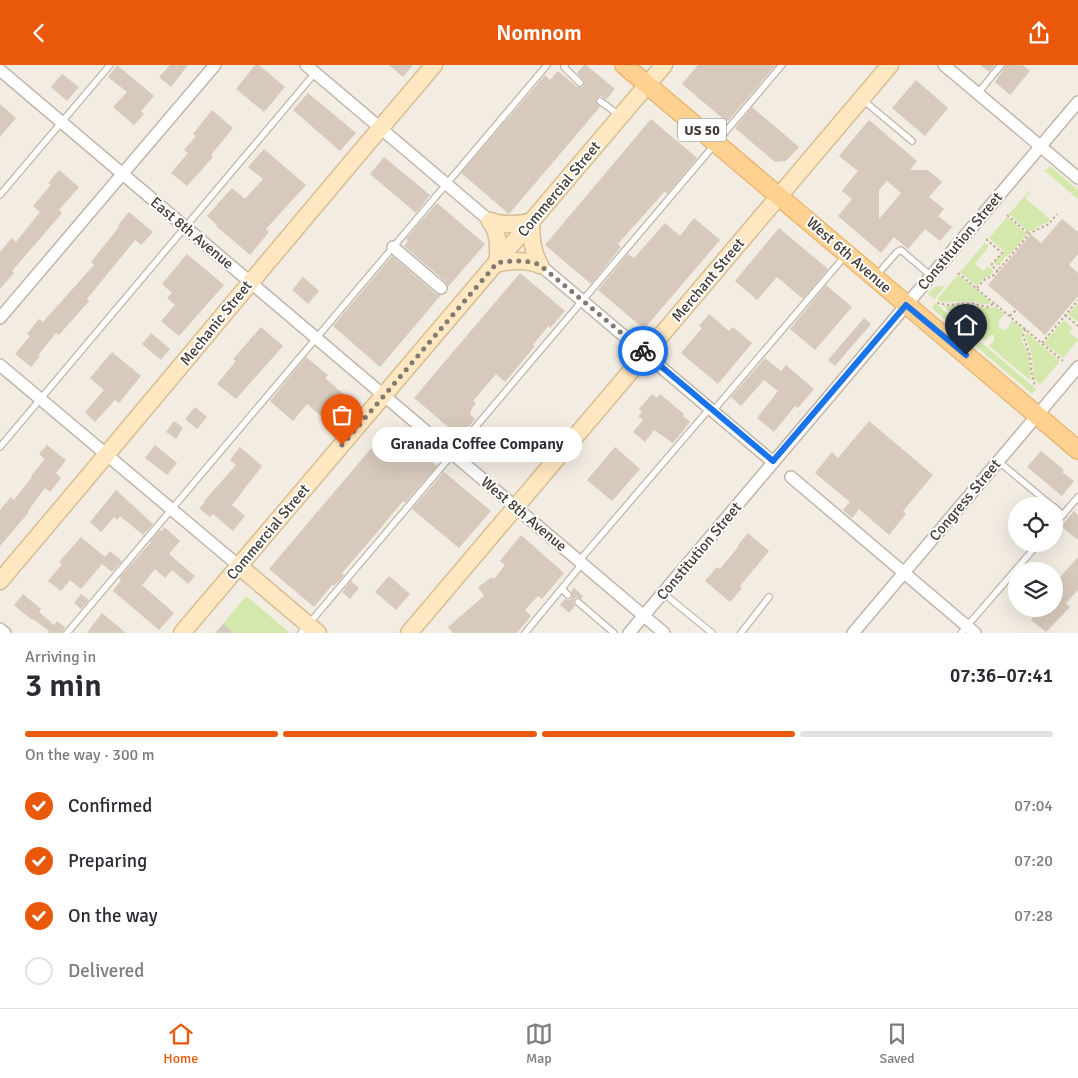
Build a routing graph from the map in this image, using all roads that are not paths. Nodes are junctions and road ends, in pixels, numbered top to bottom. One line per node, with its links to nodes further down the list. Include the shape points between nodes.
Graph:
1 (110, 65): 22 (lane)
2 (215, 65): 27 (street)
3 (306, 65): 14 (street)
4 (434, 65): 23 (street, Mechanic Street)
5 (547, 65): 29 (lane)
6 (565, 65): 15 (lane)
7 (624, 65): 16 (main road, US 50)
8 (664, 65): 16 (street, Commercial Street)
9 (782, 65): 25 (lane)
10 (890, 65): 18 (street, Merchant Street)
11 (944, 65): 17 (street)
12 (1001, 65): 17 (lane)
13 (0, 70): 22 (street, East 8th Avenue)
14 (315, 73): 23 (street); 34 (lane)
15 (580, 83)
16 (648, 85): 21 (street, Commercial Street); 25 (main road, US 50)
17 (978, 93): 26 (street)
18 (862, 99): 24 (lane); 31 (street, Merchant Street)
19 (600, 101): 21 (lane)
20 (1078, 102): 26 (street, Constitution Street)
21 (621, 116): 33 (street, Commercial Street)
22 (62, 122): 27 (street, East 8th Avenue); 30 (lane)
23 (380, 128): 29 (street); 41 (street, Mechanic Street)
24 (912, 141)
25 (717, 143): 31 (main road, US 50); 43 (lane)
26 (1040, 147): 28 (street); 39 (street, Constitution Street)
27 (123, 174): 34 (street, East 8th Avenue); 45 (street)
28 (1078, 179)
29 (446, 184): 32 (street); 35 (lane)
30 (0, 195)
31 (780, 196): 36 (main road, West 6th Avenue / US 50); 47 (street, Merchant Street)
32 (490, 221): 33 (street); 37 (street, via 495,228 499,252)
33 (532, 221): 37 (street, Commercial Street); 38 (street, via 535,256)
34 (185, 227): 41 (street, East 8th Avenue); 51 (lane)
35 (393, 247): 42 (street); 46 (lane)
36 (847, 253): 40 (main road, West 6th Avenue / US 50); 52 (lane)
37 (497, 263): 38 (street); 50 (street, Commercial Street)
38 (540, 265): 43 (street)
39 (931, 276): 40 (lane, via 901,250); 44 (street, Constitution Street)
40 (875, 277): 44 (main road, West 6th Avenue / US 50)
41 (250, 282): 46 (street, East 8th Avenue); 57 (street, Mechanic Street)
42 (440, 288)
43 (583, 300): 47 (street); 56 (lane)
44 (906, 305): 53 (main road, West 6th Avenue / US 50); 58 (street, Constitution Street)
45 (0, 317)
46 (316, 338): 50 (street, East 8th Avenue); 64 (lane)
47 (646, 353): 52 (street); 63 (street, Merchant Street)
48 (0, 365): 51 (street)
49 (1078, 367): 53 (street, Congress Street)
50 (384, 395): 56 (street, West 8th Avenue); 68 (street, Commercial Street)
51 (40, 399): 54 (lane); 57 (street)
52 (712, 409): 58 (street); 67 (lane)
53 (1037, 415): 55 (main road, West 6th Avenue / US 50); 59 (street, Congress Street)
54 (0, 447)
55 (1078, 450)
56 (453, 454): 63 (street, West 8th Avenue); 78 (lane)
57 (107, 455): 64 (street); 70 (street, Mechanic Street)
58 (773, 461): 72 (street, Constitution Street)
59 (998, 461): 61 (lane); 69 (street, Congress Street)
60 (791, 477): 69 (street)
61 (1041, 497)
62 (1078, 497): 65 (lane)
63 (516, 507): 67 (street, West 8th Avenue); 83 (street, Merchant Street)
64 (171, 509): 68 (street); 81 (lane)
65 (1063, 515)
66 (1032, 552): 79 (lane)
67 (581, 562): 71 (lane); 76 (street, West 8th Avenue)
68 (239, 566): 78 (street); 82 (street, Commercial Street)
69 (904, 573): 79 (street); 90 (street, Congress Street)
70 (0, 581)
71 (562, 589): 73 (lane); 84 (lane)
72 (664, 593): 76 (street, Constitution Street); 88 (lane)
73 (568, 595)
74 (769, 597): 89 (lane)
75 (578, 602): 85 (lane)
76 (644, 616): 86 (street, Constitution Street); 87 (street, West 8th Avenue)
77 (0, 629): 80 (street)
78 (309, 630)
79 (968, 631)
80 (5, 633)
81 (67, 633)
82 (182, 633)
83 (408, 633)
84 (525, 633)
85 (614, 633)
86 (629, 633)
87 (664, 633)
88 (712, 633)
89 (740, 633)
90 (853, 633)

